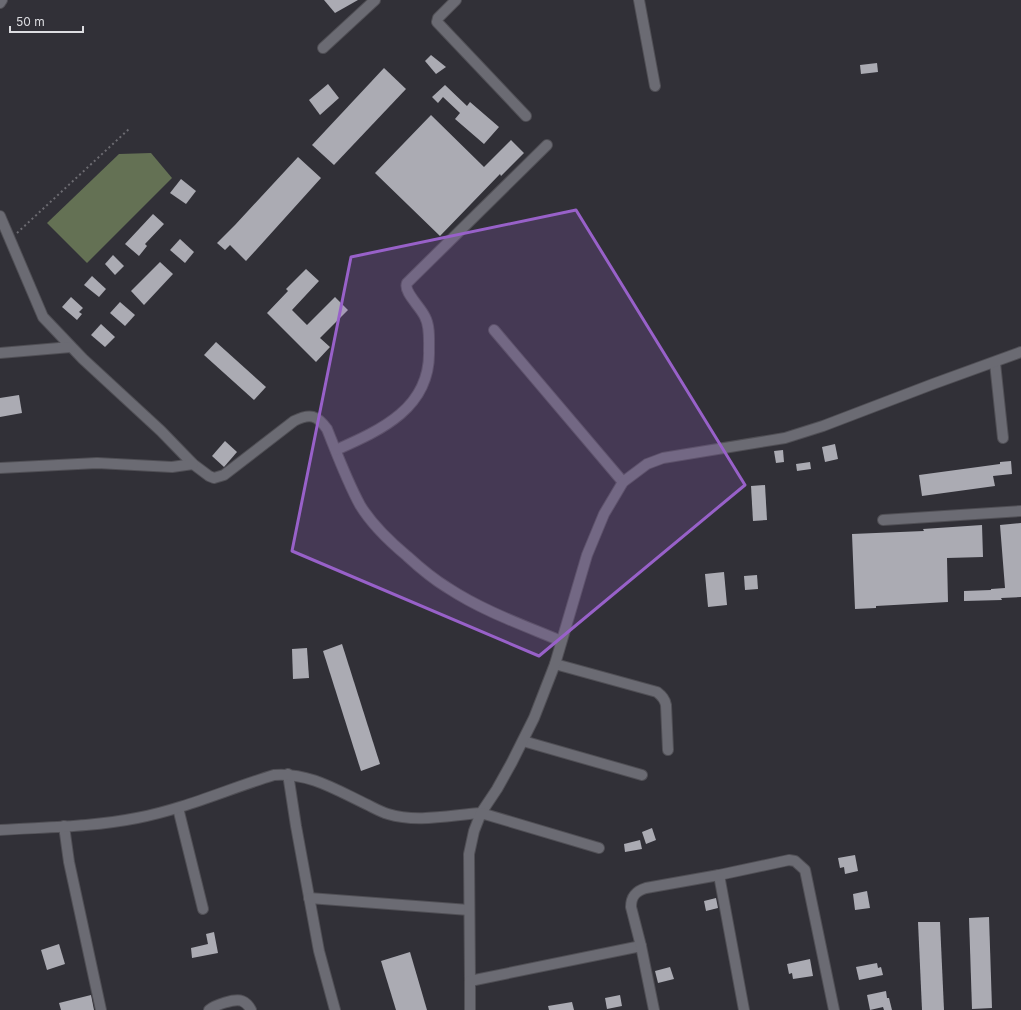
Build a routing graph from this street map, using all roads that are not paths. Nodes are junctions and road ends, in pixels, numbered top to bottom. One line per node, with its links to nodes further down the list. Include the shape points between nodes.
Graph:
1 (2, 0): 5 (street)
2 (374, 0): 6 (street)
3 (456, 0): 8 (street, via 437,22)
4 (639, 0): 7 (street)
5 (0, 2)
6 (323, 48)
7 (655, 86)
8 (526, 116)
9 (547, 145): 17 (street, via 406,286 426,317 429,336 427,374 419,393 396,419)
10 (1, 220): 12 (street, via 43,317)
11 (494, 330): 20 (street)
12 (71, 347): 14 (street); 18 (street)
13 (1021, 352): 15 (street)
14 (0, 353)
15 (995, 362): 16 (street); 20 (street, via 785,438 663,458 647,464)
16 (1003, 438)
17 (336, 450): 18 (street, via 321,421 315,417 304,416 224,475 214,478); 23 (street, via 361,505 374,524 420,568 475,604)
18 (193, 464): 19 (street, via 172,467 97,463)
19 (0, 468)
20 (623, 482): 23 (street, via 604,514 587,555)
21 (1021, 511): 22 (street)
22 (883, 520)
23 (561, 641): 24 (street)
24 (555, 664): 25 (street); 26 (street, via 660,694 666,705)
25 (523, 741): 28 (street); 30 (street)
26 (668, 750)
27 (288, 774): 29 (street, via 274,775); 30 (street, via 327,785 386,814 419,818); 35 (street)
28 (642, 775)
29 (178, 808): 31 (street, via 104,824); 36 (street)
30 (481, 813): 33 (street); 37 (street, via 469,854)
31 (64, 826): 32 (street); 40 (street, via 69,862)
32 (0, 830)
33 (599, 848)
34 (719, 875): 38 (street, via 646,888 634,894 631,907); 46 (street); 47 (street, via 789,860 800,864 805,870)
35 (309, 898): 37 (street); 43 (street)
36 (203, 909)
37 (469, 910): 39 (street)
38 (641, 946): 39 (street); 45 (street)
39 (470, 981): 44 (street)
40 (101, 1010)
41 (209, 1010): 42 (street, via 218,1004 238,1000 246,1003)
42 (251, 1010)
43 (335, 1010)
44 (470, 1010)
45 (654, 1010)
46 (744, 1010)
47 (834, 1010)

